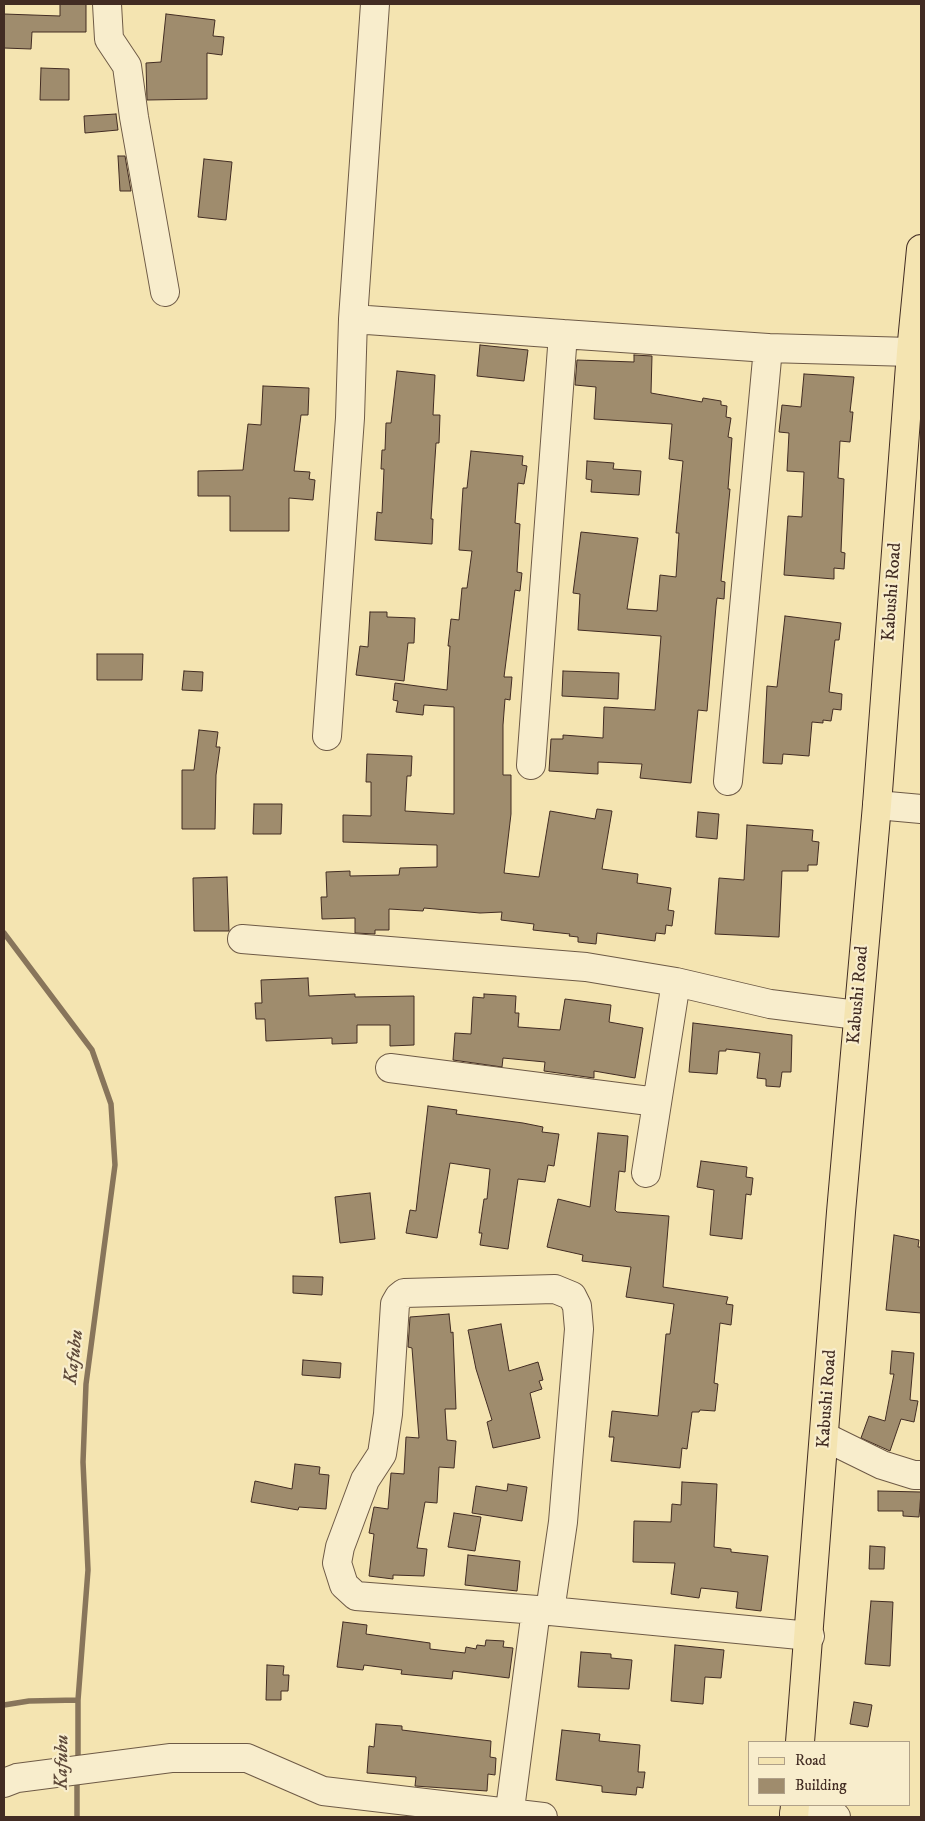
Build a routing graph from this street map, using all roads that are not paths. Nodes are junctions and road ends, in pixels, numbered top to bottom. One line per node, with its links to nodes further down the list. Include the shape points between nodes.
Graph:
1 (107, 4): 4 (street, via 109,39 127,66)
2 (375, 4): 5 (street)
3 (921, 248): 8 (main road, Kabushi Road)
4 (165, 292)
5 (353, 319): 6 (street); 9 (street, via 350,418)
6 (564, 334): 7 (street); 10 (street)
7 (768, 348): 8 (street); 11 (street)
8 (911, 352): 12 (main road, Kabushi Road)
9 (327, 736)
10 (531, 765)
11 (728, 781)
12 (877, 805): 13 (street); 16 (main road, Kabushi Road)
13 (921, 809)
14 (242, 939): 15 (street, via 586,967)
15 (676, 982): 16 (street, via 770,1004); 18 (street)
16 (857, 1015): 20 (main road, Kabushi Road)
17 (390, 1068): 18 (street)
18 (657, 1102): 19 (street)
19 (646, 1173)
20 (825, 1437): 21 (street, via 882,1465); 23 (main road, Kabushi Road)
21 (921, 1475)
22 (543, 1611): 22 (street, via 376,1599 356,1596 344,1585 337,1563 340,1547 365,1480 382,1454 388,1414 395,1304 404,1293 556,1289 572,1296 577,1306 580,1330 564,1503); 23 (street); 27 (street)
23 (810, 1636): 24 (main road, Kabushi Road)
24 (800, 1741)
25 (15, 1780): 27 (street, via 171,1758 247,1758 322,1791)
26 (794, 1812): 29 (street)
27 (509, 1815): 28 (street)
28 (543, 1817)
29 (836, 1817)

